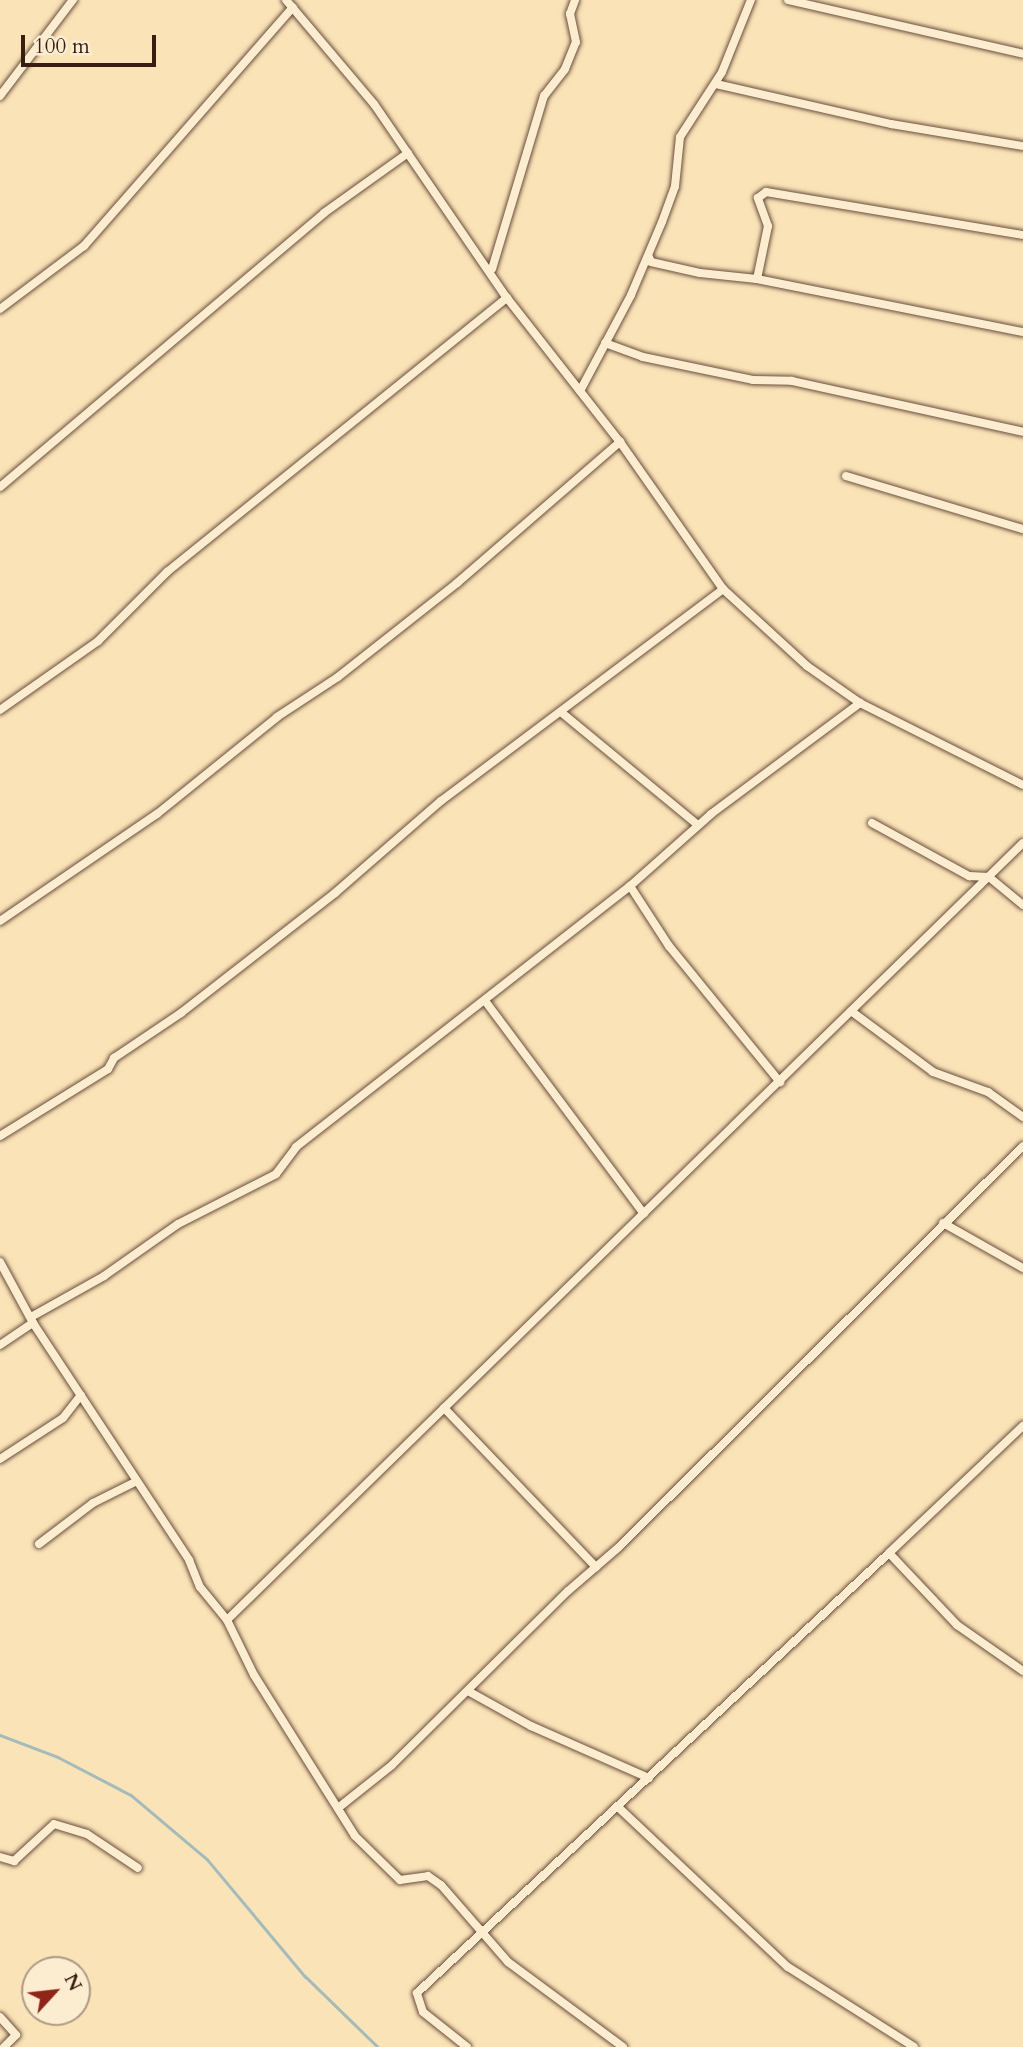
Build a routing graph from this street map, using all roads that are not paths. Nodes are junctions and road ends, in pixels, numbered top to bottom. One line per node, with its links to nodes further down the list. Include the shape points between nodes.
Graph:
1 (73, 0): 8 (street)
2 (575, 0): 13 (street, via 570,14 576,42 565,69 544,96)
3 (751, 0): 7 (street)
4 (788, 0): 6 (street)
5 (290, 3): 10 (street, via 374,104); 16 (street, via 85,246)
6 (1023, 54)
7 (716, 84): 9 (street, via 891,124); 12 (street, via 680,137 675,186)
8 (0, 96)
9 (1023, 146)
10 (408, 153): 13 (street); 23 (street, via 324,214)
11 (1023, 235): 14 (street, via 766,192 758,198 768,226)
12 (649, 257): 14 (street, via 651,262 700,273); 18 (street)
13 (492, 270): 15 (street)
14 (757, 279): 17 (street)
15 (507, 298): 19 (street); 27 (street, via 167,572 98,641)
16 (0, 309)
17 (1023, 332)
18 (605, 343): 19 (street); 20 (street, via 753,380 792,381)
19 (580, 391): 21 (street)
20 (1023, 432)
21 (620, 442): 25 (street); 36 (street, via 457,583 338,677 276,717 157,814)
22 (846, 476): 24 (street)
23 (0, 487)
24 (1023, 529)
25 (723, 589): 26 (street, via 807,666); 28 (street, via 660,632)
26 (860, 703): 29 (street); 31 (street)
27 (0, 710)
28 (562, 713): 31 (street); 41 (street, via 441,801 325,901 181,1013 114,1058 108,1069)
29 (1023, 785)
30 (872, 823): 33 (street, via 969,876)
31 (698, 825): 34 (street)
32 (1023, 843): 33 (street)
33 (989, 877): 35 (street); 38 (street)
34 (630, 886): 37 (street); 39 (street, via 669,946)
35 (1023, 905)
36 (0, 921)
37 (486, 1002): 43 (street); 47 (street, via 296,1147 276,1174 185,1219)
38 (851, 1011): 39 (street); 40 (street, via 933,1072 988,1092)
39 (780, 1082): 43 (street)
40 (1023, 1117)
41 (0, 1136)
42 (1023, 1146): 44 (street)
43 (644, 1214): 50 (street)
44 (943, 1223): 46 (street); 56 (street)
45 (0, 1262): 47 (street)
46 (1023, 1268)
47 (32, 1320): 48 (street); 49 (street)
48 (0, 1345)
49 (81, 1395): 52 (street, via 63,1418); 53 (street)
50 (444, 1408): 56 (street); 57 (street)
51 (1023, 1426): 55 (street)
52 (0, 1459)
53 (135, 1482): 54 (street, via 93,1503); 57 (street, via 189,1560 200,1587)
54 (39, 1544)
55 (889, 1553): 58 (street, via 957,1625); 60 (street)
56 (596, 1567): 59 (street)
57 (227, 1620): 62 (street, via 254,1675)
58 (1023, 1671)
59 (468, 1691): 60 (street, via 531,1727); 62 (street, via 393,1765)
60 (649, 1778): 61 (street)
61 (618, 1807): 65 (street); 70 (street, via 788,1966)
62 (338, 1808): 65 (street, via 355,1836 390,1873 405,1881 431,1877)
63 (0, 1857): 64 (street, via 14,1861 54,1824 87,1834)
64 (138, 1868)
65 (482, 1931): 68 (street, via 417,1993 423,2012); 69 (street, via 483,1939 508,1962)
66 (0, 2017): 67 (street, via 16,2035)
67 (4, 2047)
68 (467, 2047)
69 (623, 2047)
70 (914, 2047)

